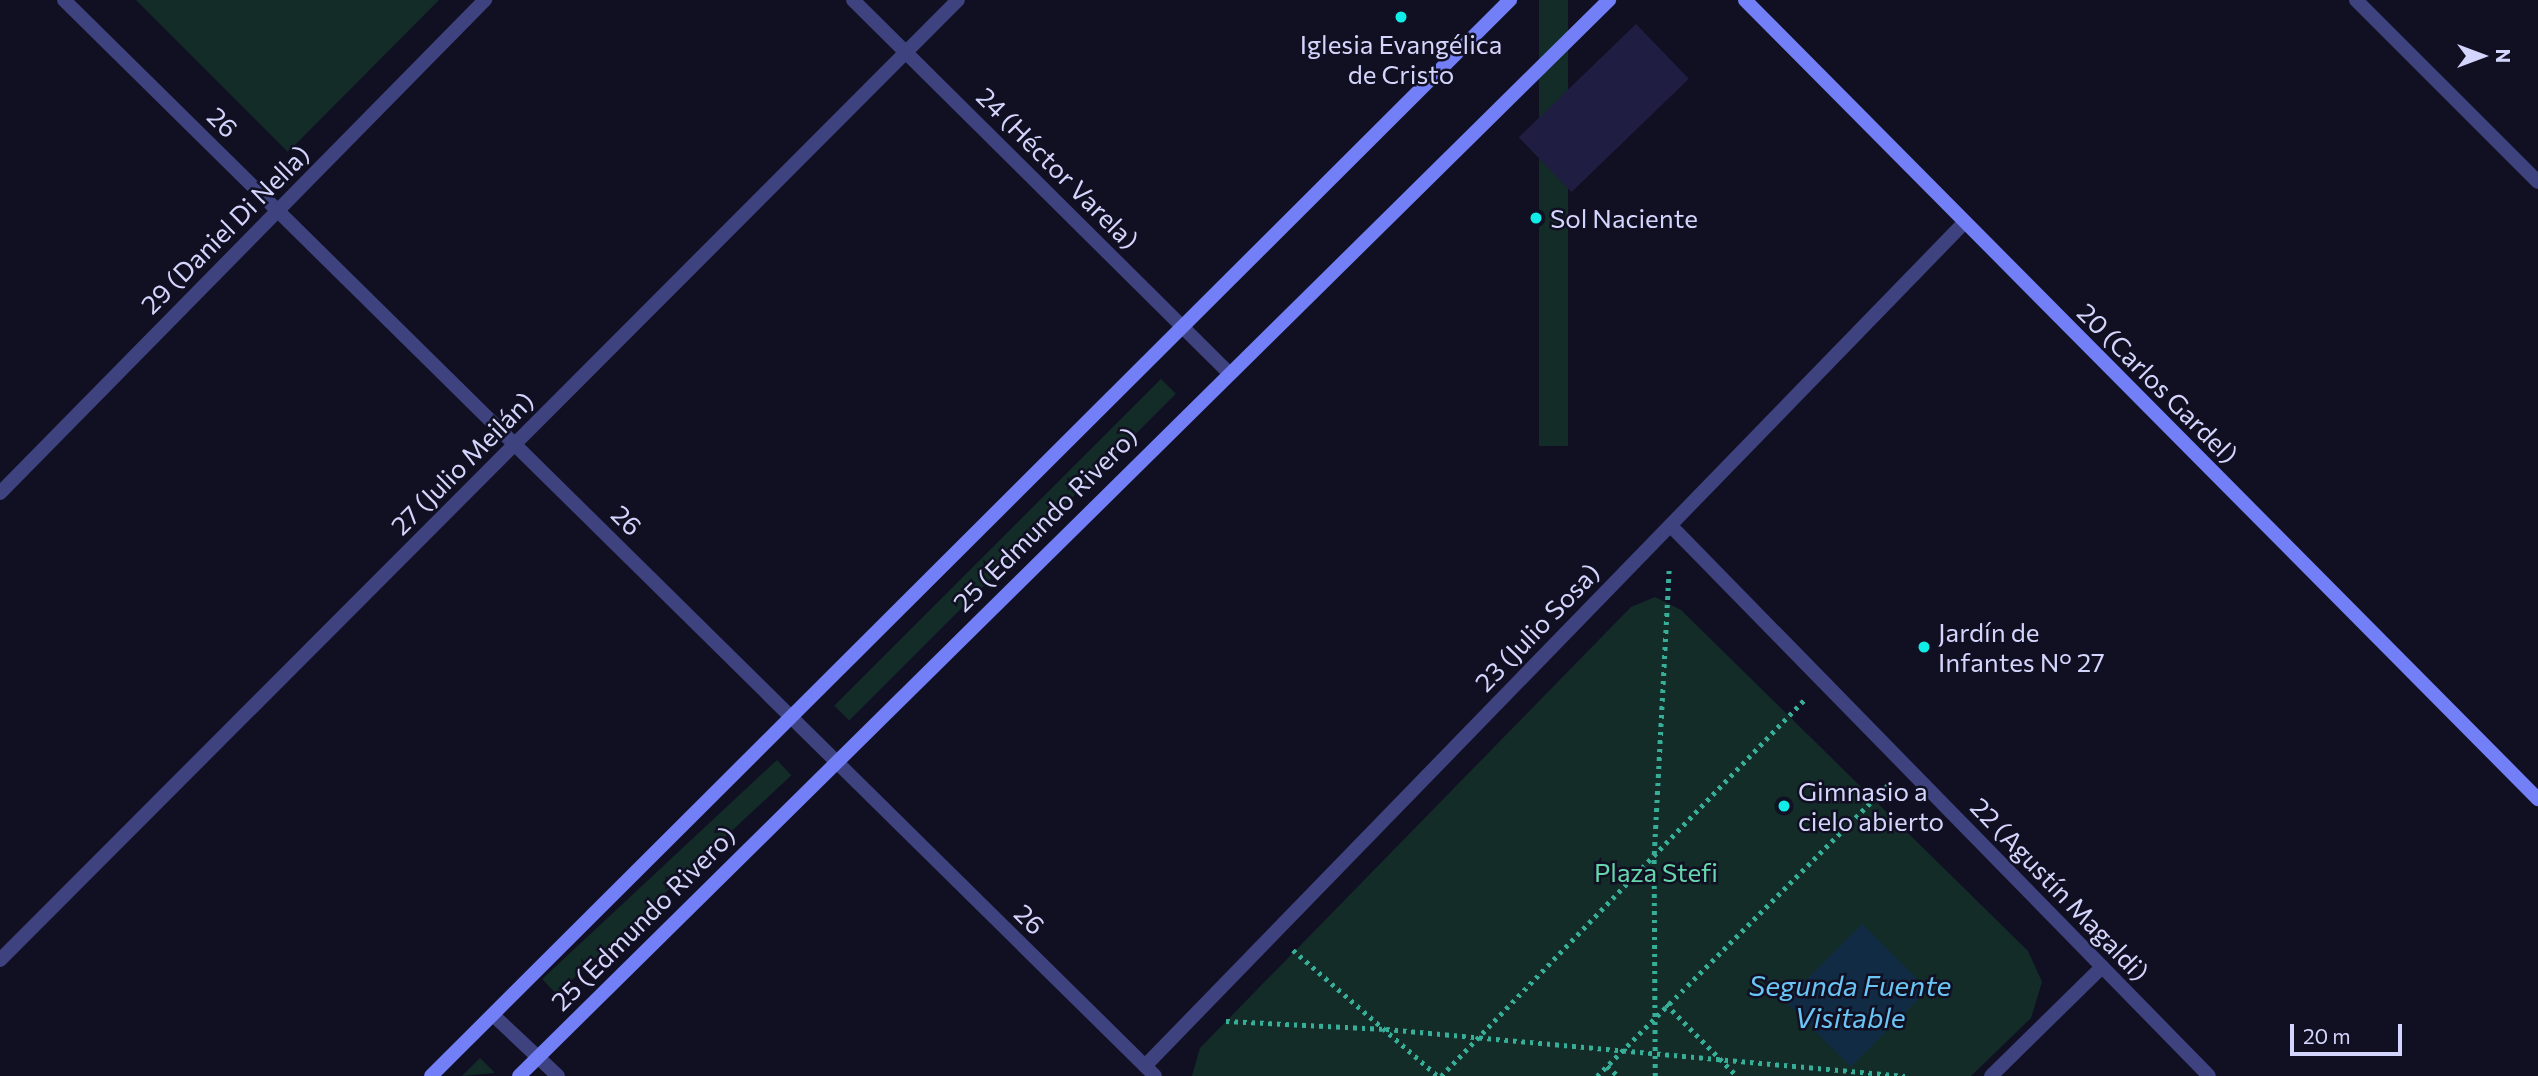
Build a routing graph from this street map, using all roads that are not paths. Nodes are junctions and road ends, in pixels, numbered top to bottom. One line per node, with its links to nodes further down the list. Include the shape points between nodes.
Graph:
1 (64, 0): 11 (street, 26)
2 (485, 0): 11 (street, 29 (Daniel Di Nella))
3 (853, 0): 9 (street, 24 (Héctor Varela))
4 (958, 0): 9 (street, 27 (Julio Meilán))
5 (1510, 0): 13 (street, 25 (Edmundo Rivero))
6 (1609, 0): 14 (street, 25 (Edmundo Rivero))
7 (1745, 0): 12 (street, 20 (Carlos Gardel))
8 (2356, 0): 10 (street)
9 (905, 52): 13 (street, 24 (Héctor Varela)); 15 (street, 27 (Julio Meilán))
10 (2538, 182)
11 (278, 210): 15 (street, 26); 16 (street, 29 (Daniel Di Nella))
12 (1964, 223): 17 (street, 23 (Julio Sosa)); 20 (street, 20 (Carlos Gardel))
13 (1183, 327): 14 (street, 24 (Héctor Varela)); 18 (street, 25 (Edmundo Rivero))
14 (1228, 372): 19 (street, 25 (Edmundo Rivero))
15 (515, 444): 18 (street, 26); 21 (street, 27 (Julio Meilán))
16 (0, 493)
17 (1671, 526): 22 (street, 22 (Agustín Magaldi)); 25 (street, 23 (Julio Sosa), via 1190,1020)
18 (792, 717): 19 (street, 26); 23 (street, 25 (Edmundo Rivero))
19 (836, 761): 24 (street, 25 (Edmundo Rivero)); 25 (street, 26)
20 (2538, 799)
21 (0, 960)
22 (2102, 967): 29 (street); 30 (street, 22 (Agustín Magaldi))
23 (493, 1015): 24 (street); 26 (street, 25 (Edmundo Rivero))
24 (538, 1056): 27 (street, 25 (Edmundo Rivero)); 28 (street)
25 (1150, 1071)
26 (432, 1076)
27 (519, 1076)
28 (558, 1076)
29 (1991, 1076)
30 (2209, 1076)

